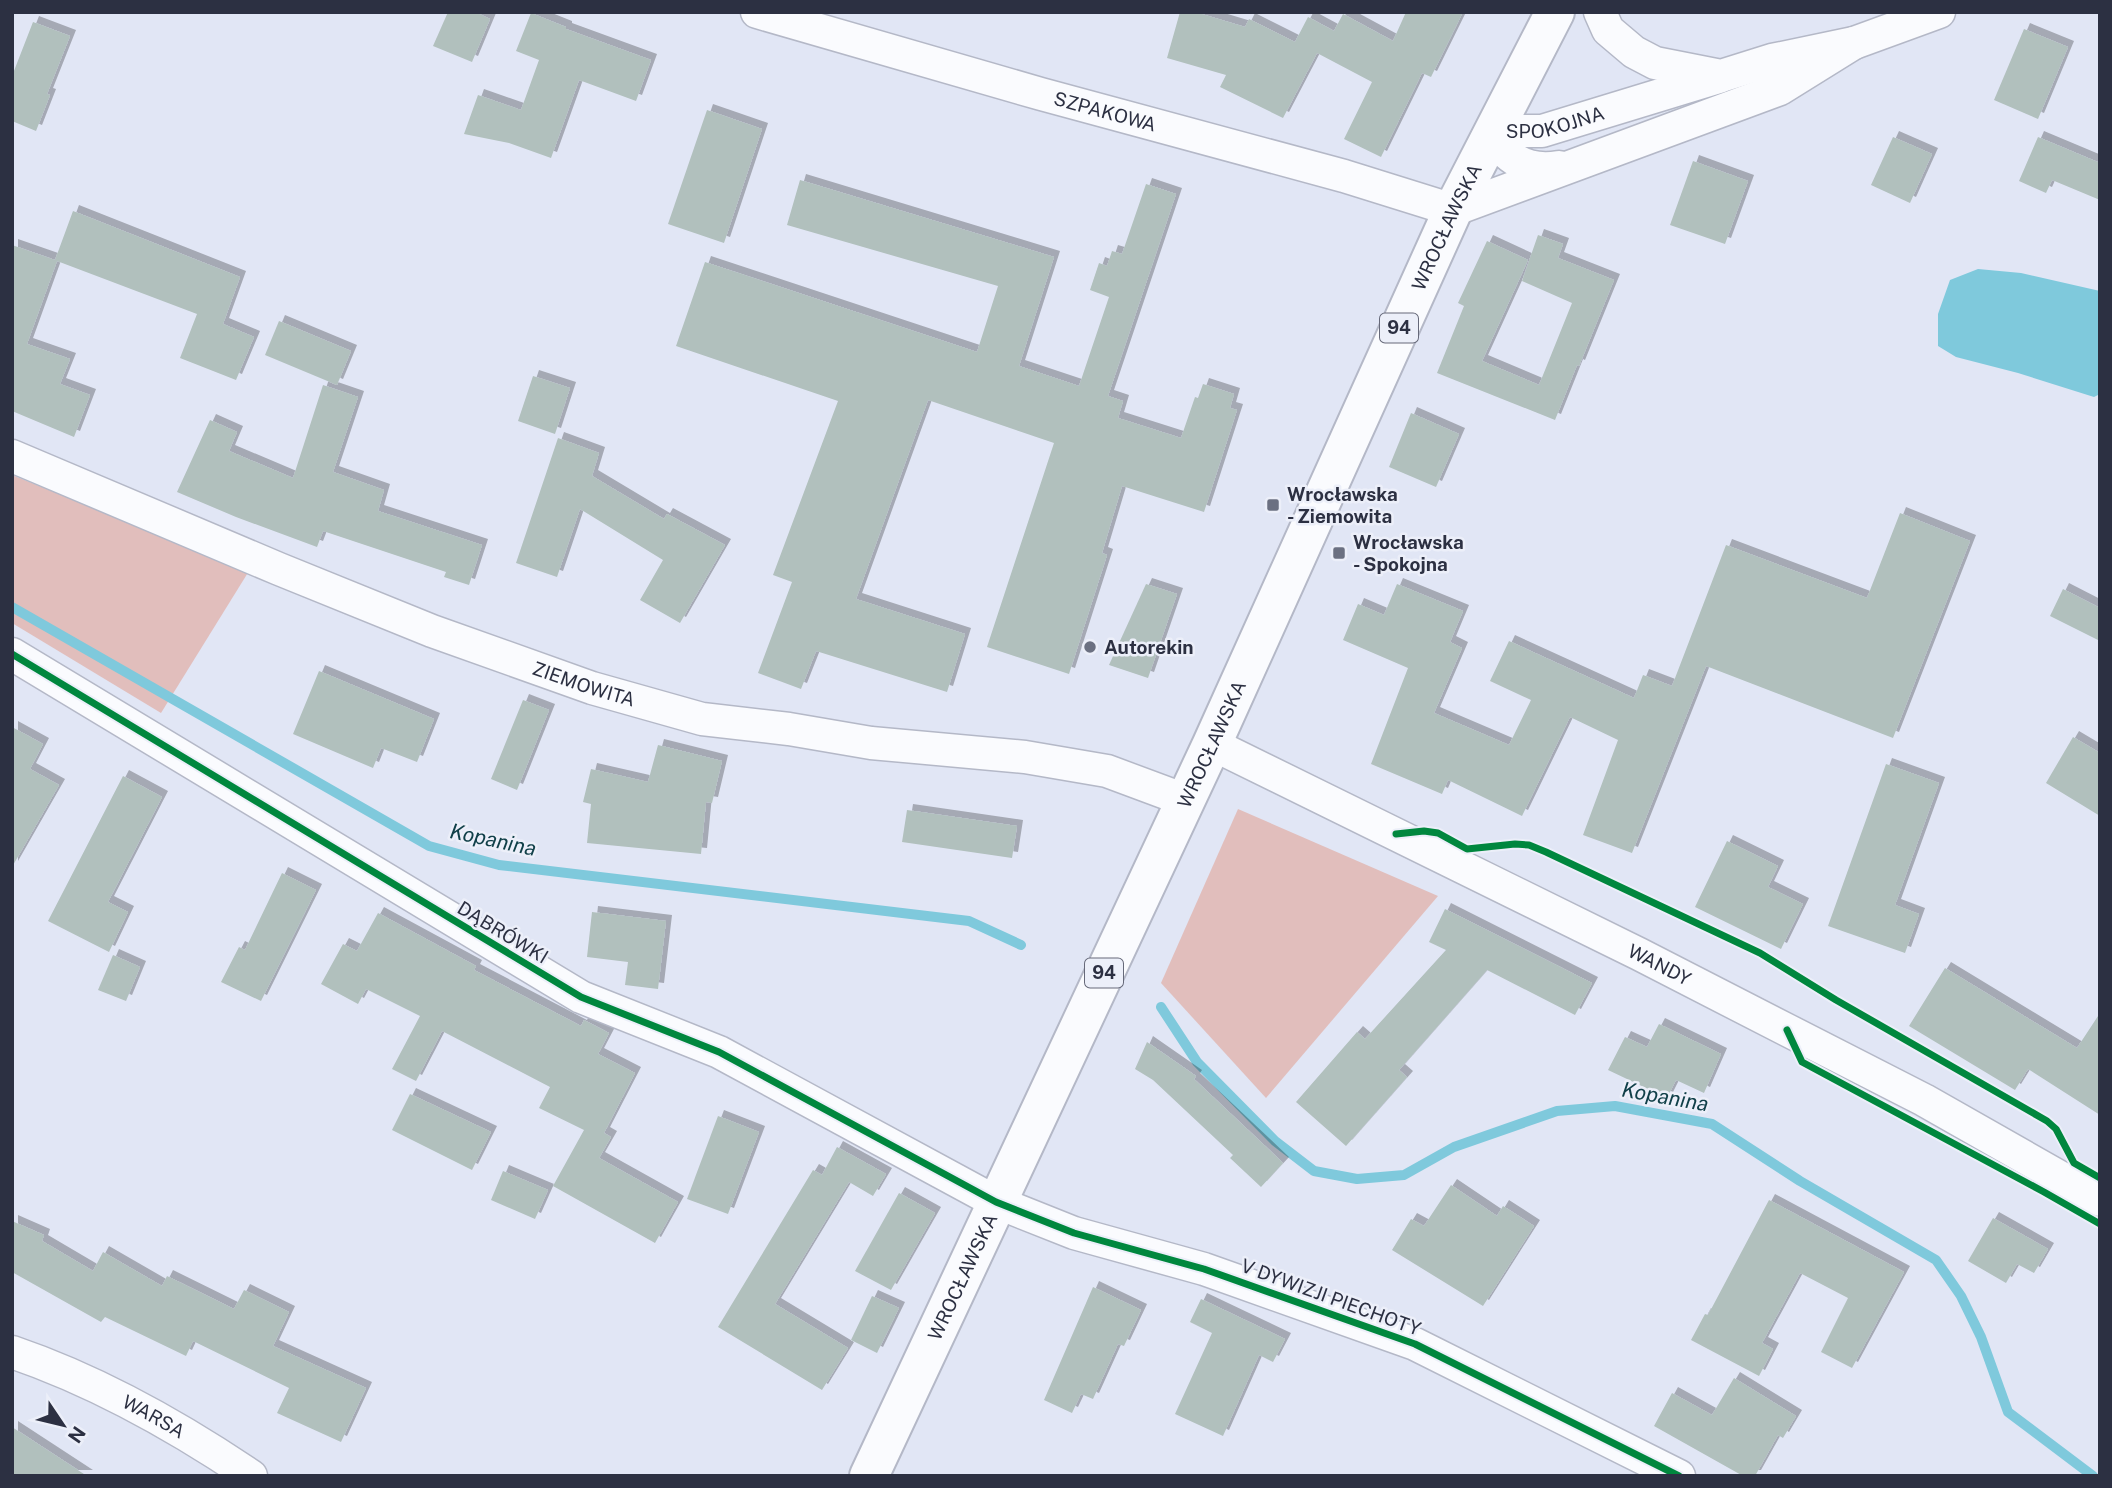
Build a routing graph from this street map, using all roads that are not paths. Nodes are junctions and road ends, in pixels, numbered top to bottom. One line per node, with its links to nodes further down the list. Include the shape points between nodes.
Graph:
1 (757, 12): 9 (street, SZPAKOWA)
2 (1555, 12): 7 (main road, WROCŁAWSKA / 94)
3 (1600, 12): 6 (street, SPOKOJNA, via 1608,30 1634,52 1655,63)
4 (1939, 12): 5 (street, SPOKOJNA)
5 (1854, 43): 6 (street, SPOKOJNA); 8 (street, SPOKOJNA, via 1780,89)
6 (1721, 76): 7 (street, SPOKOJNA, via 1542,131)
7 (1492, 131): 8 (street, SPOKOJNA, via 1506,154 1523,165 1554,168); 9 (main road, WROCŁAWSKA / 94)
8 (1585, 162): 9 (street, SPOKOJNA)
9 (1453, 210): 12 (main road, WROCŁAWSKA / 94)
10 (12, 456): 13 (street, ZIEMOWITA, via 432,631 592,688 702,719 1107,771)
11 (12, 654): 15 (street, DĄBRÓWKI, via 581,997 719,1052)
12 (1212, 744): 13 (main road, WROCŁAWSKA / 94); 14 (street, WANDY, via 1924,1100)
13 (1185, 800): 15 (main road, WROCŁAWSKA / 94)
14 (2100, 1200)
15 (996, 1202): 18 (main road, WROCŁAWSKA / 94); 19 (street, V DYWIZJI PIECHOTY, via 1074,1233 1204,1269 1415,1344)
16 (12, 1352): 17 (street, WARSA, via 93,1384 203,1443)
17 (251, 1476)
18 (869, 1476)
19 (1679, 1476)

